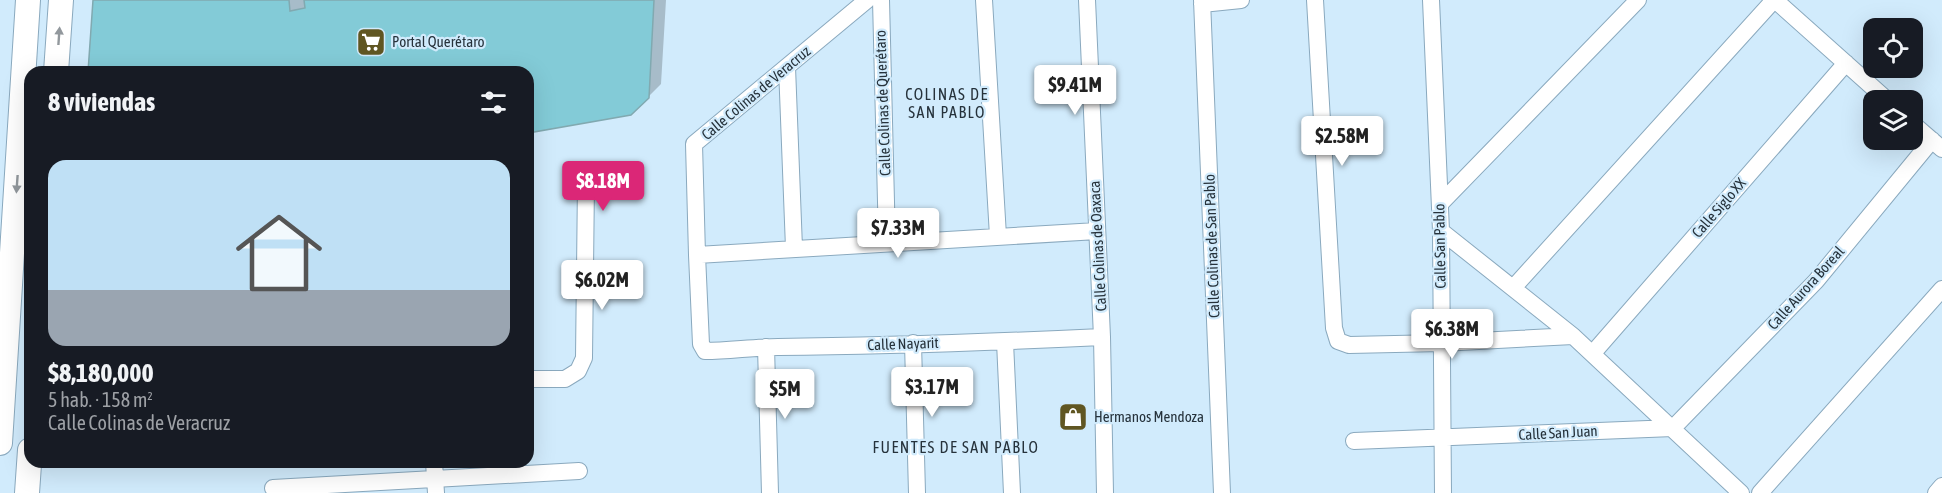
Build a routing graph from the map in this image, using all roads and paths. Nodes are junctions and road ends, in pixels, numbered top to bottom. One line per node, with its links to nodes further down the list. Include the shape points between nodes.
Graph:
1 (28, 0): 41 (main road, one-way to 41)
2 (62, 0): 14 (main road, one-way to 2)
3 (867, 0): 15 (street, Calle Colinas de Veracruz)
4 (881, 0): 24 (street, Calle Colinas de Querétaro)
5 (984, 0): 23 (street)
6 (1087, 0): 21 (street, Calle Colinas de Oaxaca)
7 (1241, 0): 12 (street)
8 (1315, 0): 33 (street, via 1334,328 1338,341 1349,345)
9 (1431, 0): 20 (street, Calle San Pablo)
10 (1638, 0): 20 (street)
11 (1774, 0): 13 (street); 27 (street)
12 (1202, 2): 52 (street, Calle Colinas de San Pablo)
13 (1846, 63): 16 (street); 36 (street, Calle Siglo XX)
14 (56, 66)
15 (787, 67): 25 (street); 26 (street, Calle Colinas de Veracruz, via 694,144)
16 (1876, 90)
17 (1923, 133): 18 (street)
18 (1937, 145): 38 (street, Calle Aurora Boreal, via 1816,281)
19 (586, 182): 37 (street, via 584,358 578,371 565,379)
20 (1440, 204): 22 (street, Calle San Pablo)
21 (1097, 231): 23 (street); 30 (street, Calle Colinas de Oaxaca)
22 (1441, 231): 27 (street); 33 (street, Calle San Pablo)
23 (998, 236): 24 (street)
24 (887, 242): 25 (street)
25 (795, 248): 26 (street)
26 (697, 255): 35 (street, Calle Colinas de Veracruz, via 701,344)
27 (1512, 288): 29 (street)
28 (1942, 290): 55 (street)
29 (1573, 336): 33 (street); 36 (street)
30 (1102, 337): 31 (street, Calle Nayarit); 51 (street, Calle Colinas de Oaxaca)
31 (1005, 342): 32 (street, Calle Nayarit); 50 (street)
32 (913, 343): 34 (street, Calle Nayarit); 49 (street)
33 (1441, 343): 39 (street, Calle San Pablo)
34 (766, 347): 35 (street, Calle Nayarit); 48 (street)
35 (705, 351)
36 (1593, 353): 38 (street)
37 (534, 380)
38 (1673, 428): 39 (street, Calle San Juan); 54 (street)
39 (1443, 438): 40 (street, Calle San Juan); 53 (street, Calle San Pablo)
40 (1354, 441)
41 (0, 443)
42 (29, 468): 47 (main road)
43 (579, 471): 44 (street)
44 (435, 478): 46 (street)
45 (1942, 486): 56 (street)
46 (273, 488)
47 (27, 493)
48 (770, 493)
49 (917, 493)
50 (1012, 493)
51 (1105, 493)
52 (1222, 493)
53 (1443, 493)
54 (1741, 493)
55 (1760, 493)
56 (1936, 493)

